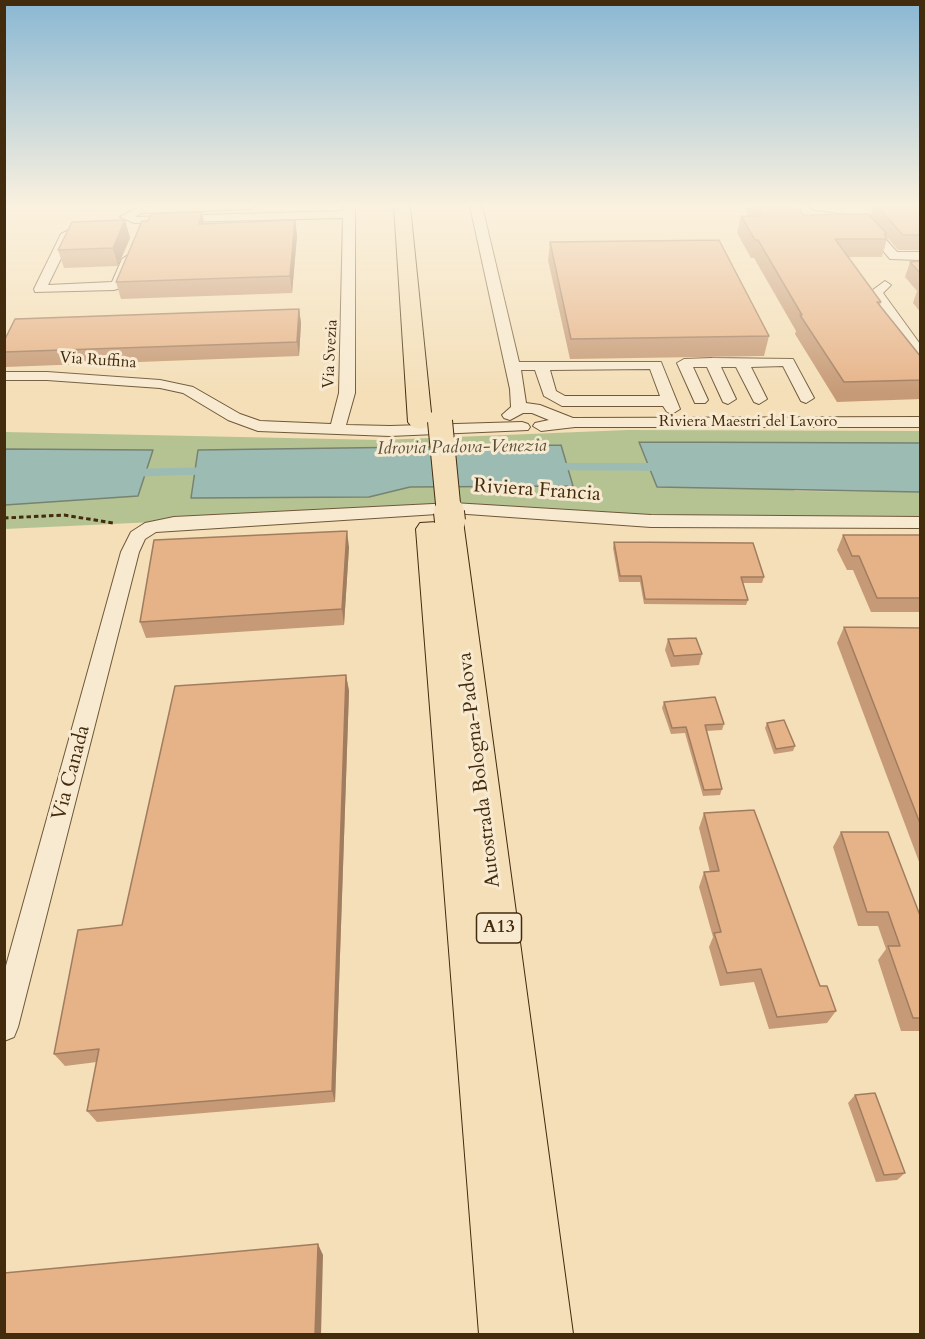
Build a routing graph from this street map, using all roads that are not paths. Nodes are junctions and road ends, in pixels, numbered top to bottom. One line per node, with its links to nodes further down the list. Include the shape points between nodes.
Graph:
1 (50, 268): 2 (street, via 40,289 117,285)
2 (124, 268)
3 (349, 268): 28 (street, Via Svezia, via 347,393)
4 (410, 268): 26 (highway, Autostrada Bologna-Padova / A13)
5 (419, 268): 26 (highway, Autostrada Bologna-Padova / A13)
6 (490, 268): 13 (street)
7 (885, 285): 8 (street, via 876,292)
8 (921, 353)
9 (712, 362): 10 (street); 19 (street); 21 (street, via 684,363)
10 (741, 362): 18 (street, via 788,362); 20 (street)
11 (599, 365): 12 (street); 15 (street); 23 (street)
12 (627, 365): 24 (street); 24 (street, via 656,365 671,405)
13 (513, 366): 14 (street); 25 (street)
14 (541, 366): 15 (street); 22 (street, via 549,393 562,401)
15 (568, 366): 22 (street)
16 (4, 376): 17 (street, Via Ruffina, via 116,380)
17 (188, 390): 28 (street, Riviera Maestri del Lavoro, via 258,426)
18 (806, 398)
19 (728, 399)
20 (759, 399)
21 (700, 400)
22 (578, 401): 23 (street)
23 (610, 401): 24 (street)
24 (638, 401)
25 (529, 417): 27 (street, Riviera Maestri del Lavoro, via 575,422); 28 (street, Riviera Maestri del Lavoro, via 484,428)
26 (430, 422): 29 (highway, Autostrada Bologna-Padova / A13)
27 (921, 422)
28 (337, 430)
29 (440, 522): 33 (highway, Autostrada Bologna-Padova / A13); 34 (highway, Autostrada Bologna-Padova / A13)
30 (921, 523): 31 (street, Riviera Francia, via 651,521 453,508)
31 (151, 527): 32 (street, Via Canada, via 137,536 130,552)
32 (4, 1027)
33 (505, 1335)
34 (547, 1335)

